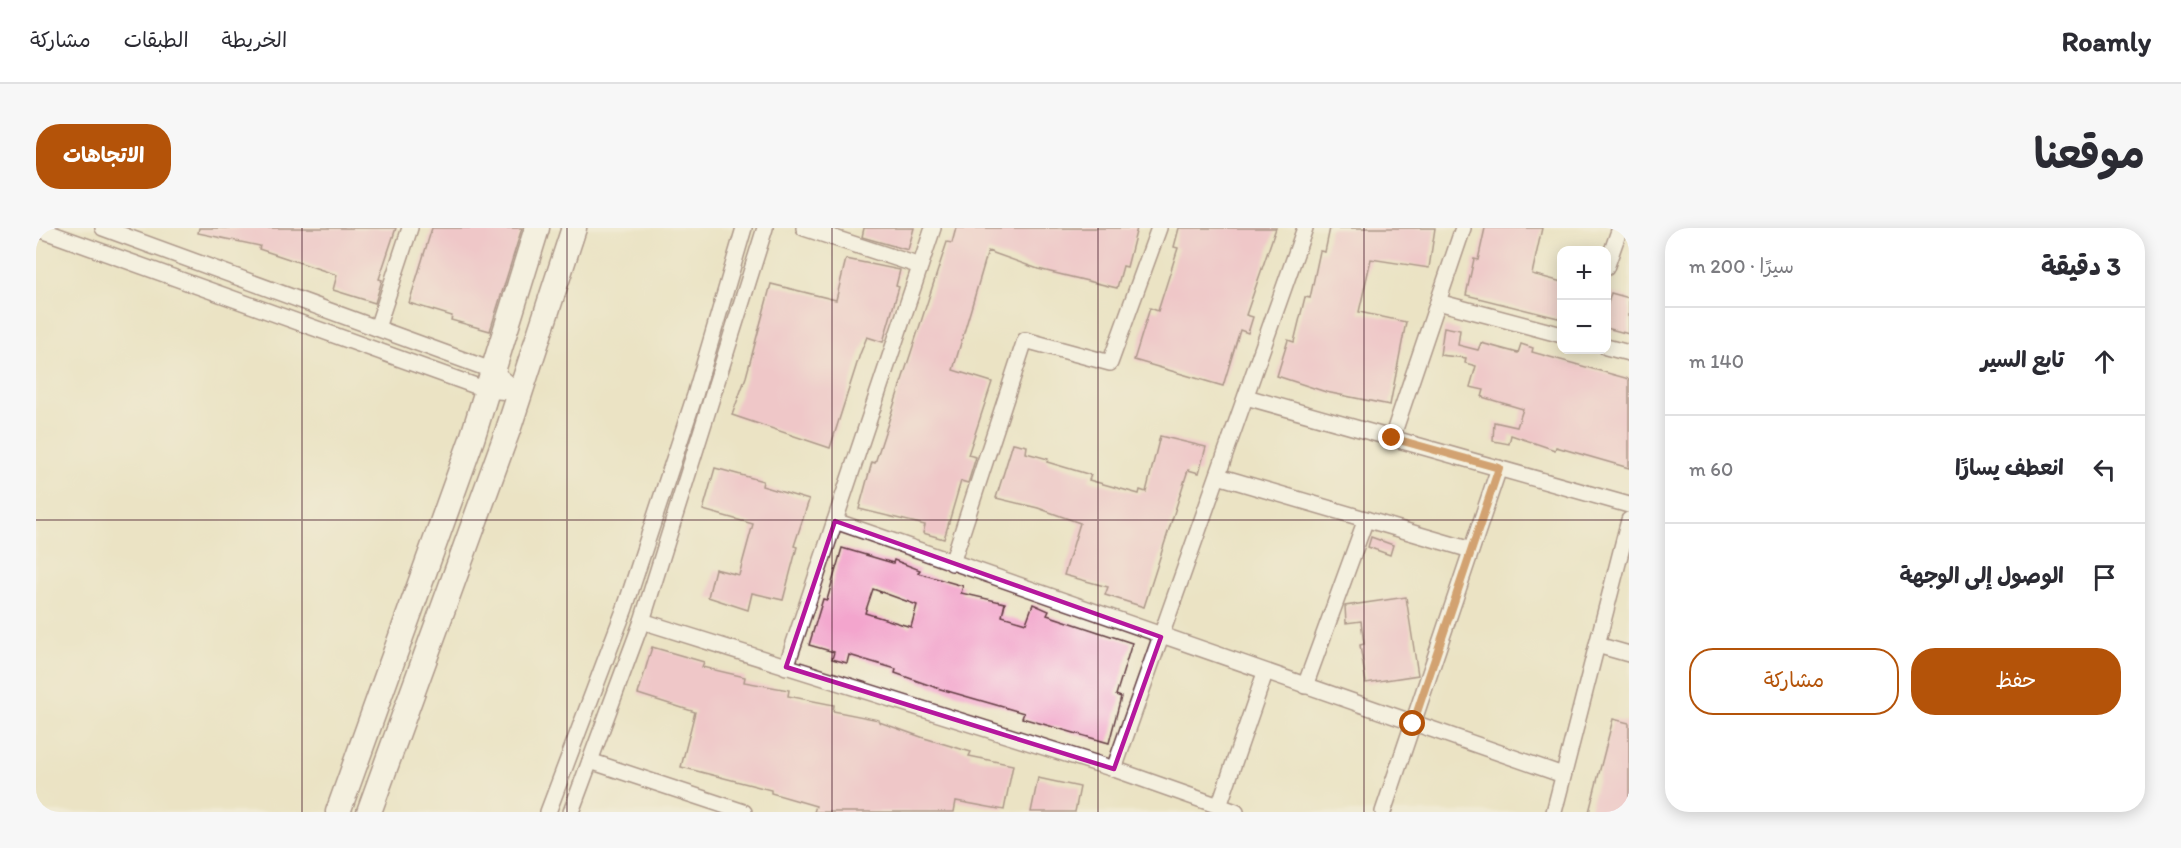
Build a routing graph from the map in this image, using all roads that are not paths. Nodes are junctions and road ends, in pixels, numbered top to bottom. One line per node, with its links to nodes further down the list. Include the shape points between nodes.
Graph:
1 (36, 228): 22 (street)
2 (103, 228): 14 (street)
3 (410, 228): 18 (street)
4 (537, 228): 22 (main road)
5 (574, 228): 23 (main road)
6 (744, 228): 48 (street, via 695,395 625,608)
7 (765, 228): 34 (street)
8 (804, 228): 16 (street)
9 (933, 228): 16 (street)
10 (1159, 228): 33 (street, via 1110,363 1026,340)
11 (1305, 228): 24 (street)
12 (1463, 228): 17 (street)
13 (1620, 228): 15 (street)
14 (118, 231): 18 (street)
15 (1611, 254)
16 (920, 266): 31 (street)
17 (1438, 302): 19 (street); 25 (street)
18 (377, 328): 22 (street)
19 (1557, 334)
20 (1611, 349): 21 (street)
21 (1629, 354)
22 (490, 381): 23 (street); 46 (main road)
23 (520, 393): 47 (main road)
24 (1246, 397): 25 (street); 27 (street)
25 (1392, 438): 26 (street)
26 (1499, 468): 28 (street); 32 (street)
27 (1218, 476): 29 (street); 35 (street)
28 (1629, 505)
29 (1366, 519): 32 (street); 40 (street)
30 (1629, 520): 36 (street)
31 (835, 521): 33 (street); 38 (street)
32 (1471, 550): 41 (street)
33 (952, 563): 35 (street)
34 (642, 621): 38 (street); 42 (street)
35 (1161, 637): 39 (street); 43 (street)
36 (1597, 645): 37 (street); 44 (street)
37 (1629, 654)
38 (786, 667): 43 (street)
39 (1265, 673): 40 (street); 45 (street)
40 (1305, 686): 41 (street)
41 (1413, 724): 44 (street); 52 (street)
42 (590, 760): 49 (street); 50 (street)
43 (1114, 769): 45 (street)
44 (1563, 775): 53 (street)
45 (1219, 806): 51 (street)
46 (338, 812)
47 (369, 812)
48 (548, 812)
49 (571, 812)
50 (744, 812)
51 (1236, 812)
52 (1383, 812)
53 (1554, 812)

